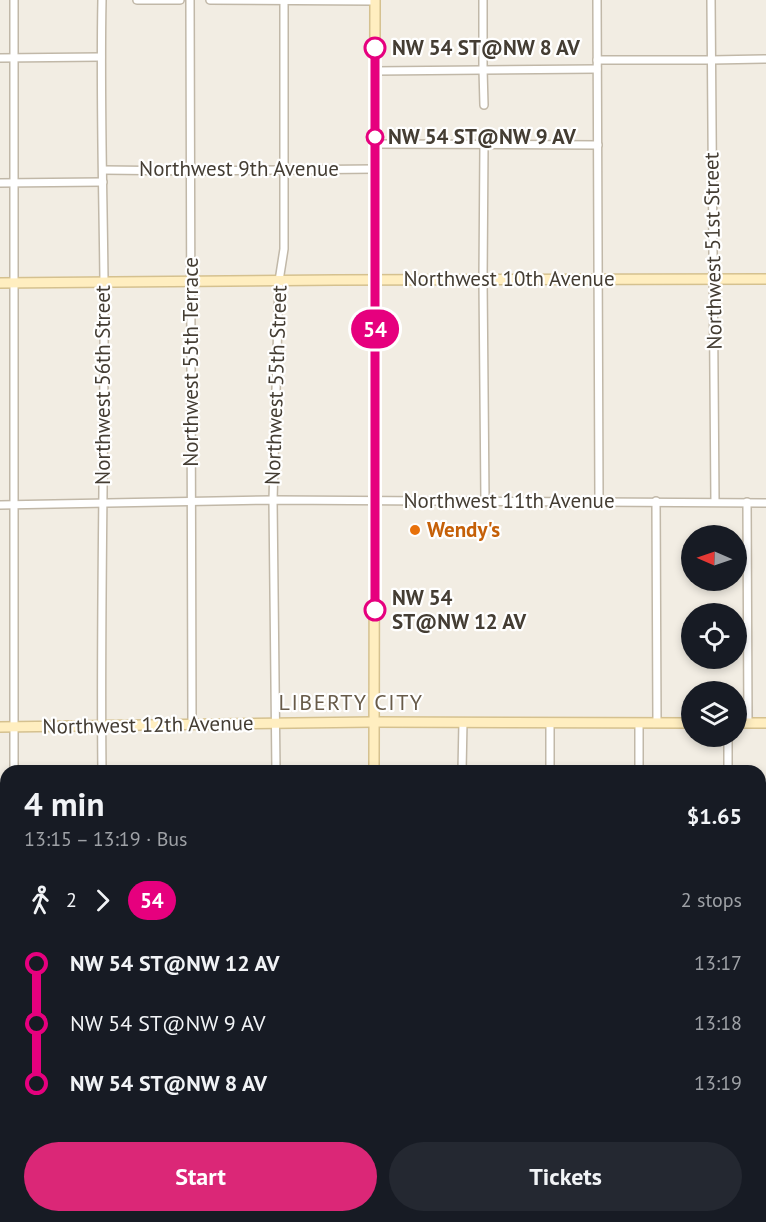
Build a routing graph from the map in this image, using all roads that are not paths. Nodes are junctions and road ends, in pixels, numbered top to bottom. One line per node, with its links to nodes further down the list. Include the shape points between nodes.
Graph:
1 (14, 0): 14 (street)
2 (102, 0): 12 (street, Northwest 56th Street)
3 (137, 0): 4 (street)
4 (180, 0)
5 (190, 0): 28 (street, Northwest 55th Terrace)
6 (210, 0): 10 (street)
7 (483, 0): 18 (street)
8 (597, 0): 16 (street)
9 (711, 0): 17 (street, Northwest 51st Street)
10 (284, 1): 11 (street); 25 (street, Northwest 55th Street)
11 (375, 1): 20 (main road)
12 (101, 57): 14 (street); 27 (street, Northwest 56th Street)
13 (0, 58): 14 (street)
14 (14, 58): 31 (street)
15 (766, 59): 17 (street)
16 (597, 60): 17 (street); 19 (street)
17 (711, 60): 33 (street, Northwest 51st Street)
18 (483, 69): 19 (street); 20 (street); 21 (street)
19 (597, 69): 24 (street)
20 (375, 70): 22 (main road)
21 (484, 105)
22 (375, 144): 23 (street); 26 (main road)
23 (484, 145): 24 (street); 36 (street)
24 (598, 146): 32 (street)
25 (284, 169): 26 (street, Northwest 9th Avenue); 28 (street, Northwest 9th Avenue); 37 (street, Northwest 55th Street, via 284,249)
26 (375, 169): 35 (main road)
27 (103, 170): 28 (street, Northwest 9th Avenue); 29 (street, Northwest 56th Street)
28 (191, 171): 39 (street, Northwest 55th Terrace)
29 (103, 182): 31 (street); 38 (street, Northwest 56th Street)
30 (0, 183): 31 (street)
31 (14, 183): 41 (street)
32 (598, 279): 33 (main road, Northwest 10th Avenue); 36 (main road, Northwest 10th Avenue); 45 (street)
33 (713, 279): 34 (main road, Northwest 10th Avenue); 48 (street, Northwest 51st Street)
34 (766, 279)
35 (375, 280): 36 (main road, Northwest 10th Avenue); 37 (main road, Northwest 10th Avenue); 44 (main road)
36 (483, 280): 43 (street)
37 (279, 281): 39 (main road, Northwest 10th Avenue); 42 (street, Northwest 55th Street)
38 (104, 282): 39 (main road, Northwest 10th Avenue); 41 (main road, Northwest 10th Avenue); 51 (street, Northwest 56th Street)
39 (191, 282): 47 (street, Northwest 55th Terrace)
40 (0, 283): 41 (main road, Northwest 10th Avenue)
41 (14, 283): 53 (street)
42 (273, 500): 44 (street, Northwest 11th Avenue); 47 (street, Northwest 11th Avenue); 62 (street, Northwest 55th Street)
43 (485, 500): 44 (street, Northwest 11th Avenue); 45 (street, Northwest 11th Avenue)
44 (375, 501): 54 (main road)
45 (599, 501): 46 (street, Northwest 11th Avenue)
46 (656, 501): 48 (street, Northwest 11th Avenue); 57 (street)
47 (190, 502): 51 (street, Northwest 11th Avenue); 61 (street, Northwest 55th Terrace)
48 (715, 502): 49 (street, Northwest 11th Avenue)
49 (747, 502): 50 (street, Northwest 11th Avenue); 59 (street)
50 (766, 503)
51 (102, 504): 53 (street, Northwest 11th Avenue); 64 (street, Northwest 56th Street)
52 (0, 505): 53 (street, Northwest 11th Avenue)
53 (14, 505): 66 (street)
54 (374, 722): 55 (main road, Northwest 12th Avenue); 62 (main road, Northwest 12th Avenue); 71 (main road)
55 (463, 722): 63 (main road, Northwest 12th Avenue); 72 (street)
56 (639, 723): 57 (main road, Northwest 12th Avenue); 63 (main road, Northwest 12th Avenue); 74 (street)
57 (657, 723): 58 (main road, Northwest 12th Avenue)
58 (681, 723)
59 (748, 723): 60 (main road)
60 (766, 723)
61 (192, 724): 62 (main road, Northwest 12th Avenue); 64 (main road, Northwest 12th Avenue)
62 (276, 724): 70 (street, Northwest 55th Street)
63 (550, 724): 73 (street)
64 (102, 725): 66 (main road, Northwest 12th Avenue); 69 (street, Northwest 56th Street)
65 (0, 727): 66 (main road, Northwest 12th Avenue)
66 (14, 727): 68 (street)
67 (728, 747): 75 (street)
68 (14, 765)
69 (102, 765)
70 (276, 765)
71 (374, 765)
72 (462, 765)
73 (550, 765)
74 (639, 765)
75 (728, 765)

